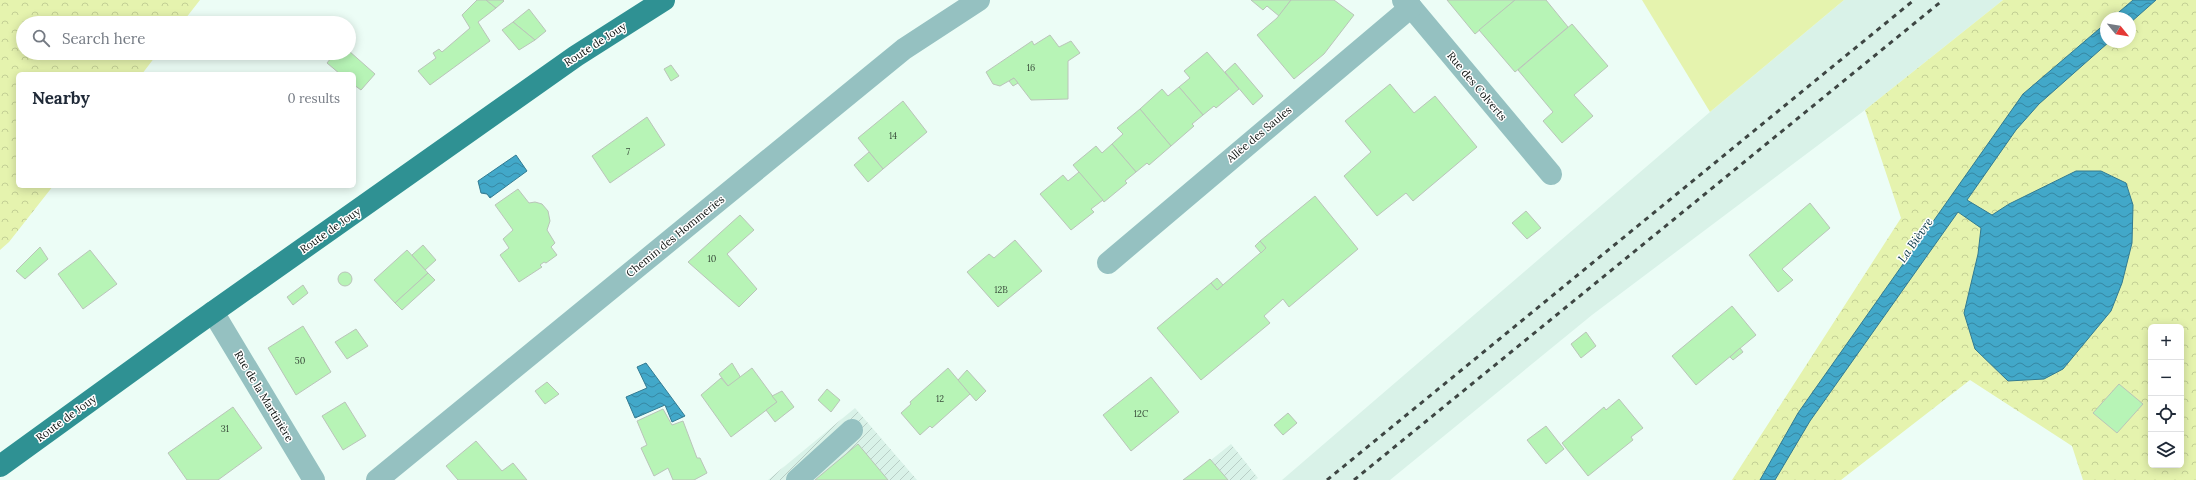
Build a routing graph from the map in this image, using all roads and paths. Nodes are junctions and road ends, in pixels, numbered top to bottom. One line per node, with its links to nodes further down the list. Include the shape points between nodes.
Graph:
1 (664, 0): 6 (main road, Route de Jouy, via 576,56)
2 (979, 0): 10 (street, Chemin des Hommeries, via 904,49)
3 (1407, 3): 4 (street, Rue des Colverts); 5 (street, Allée des Saules)
4 (1550, 174)
5 (1108, 263)
6 (214, 312): 8 (main road, Route de Jouy); 9 (street, Rue de la Martinière)
7 (852, 430): 11 (street)
8 (0, 466)
9 (314, 480)
10 (377, 480)
11 (797, 480)

